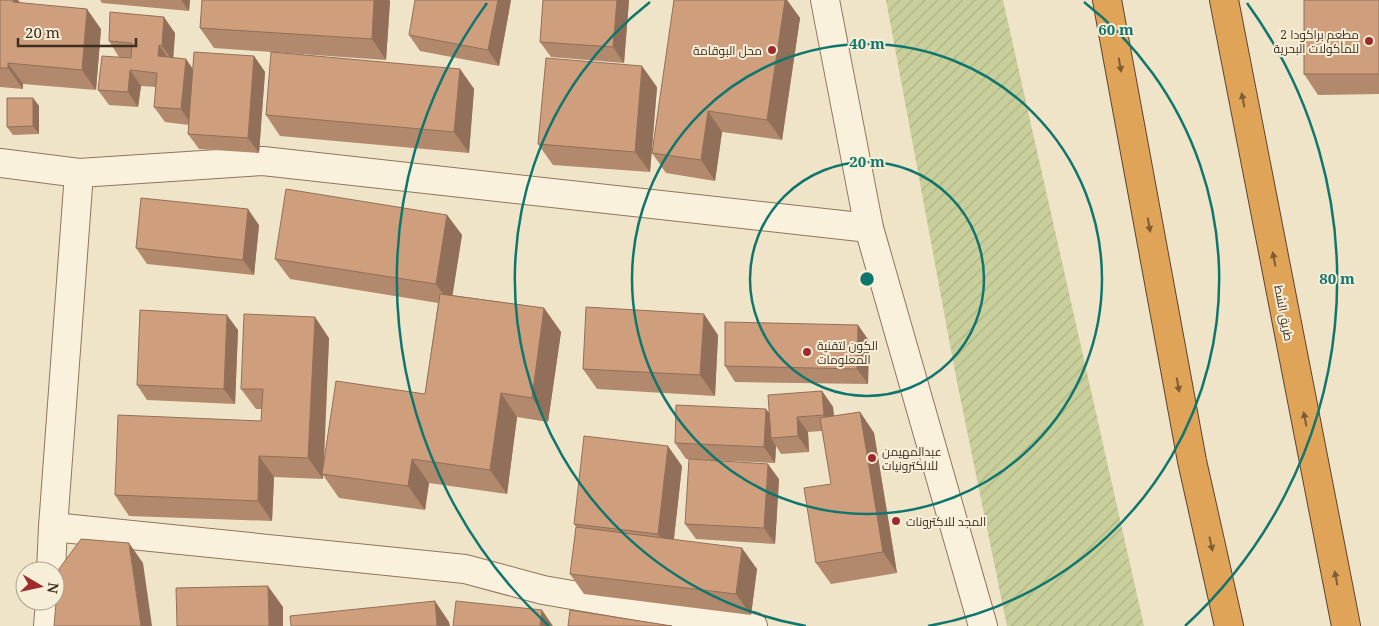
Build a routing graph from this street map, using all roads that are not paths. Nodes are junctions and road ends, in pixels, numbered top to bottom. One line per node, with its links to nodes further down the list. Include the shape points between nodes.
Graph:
1 (825, 0): 6 (street)
2 (1108, 0): 13 (highway, one-way to 13, via 1192,461)
3 (1224, 0): 14 (highway, طريق الشط, one-way to 3)
4 (0, 163): 5 (street)
5 (79, 173): 6 (street, via 263,160); 7 (street)
6 (869, 228): 12 (street)
7 (53, 527): 8 (street); 11 (street, via 465,569 544,590)
8 (51, 561)
9 (49, 611): 10 (street)
10 (48, 626)
11 (753, 626)
12 (984, 626)
13 (1229, 626)
14 (1346, 626)

